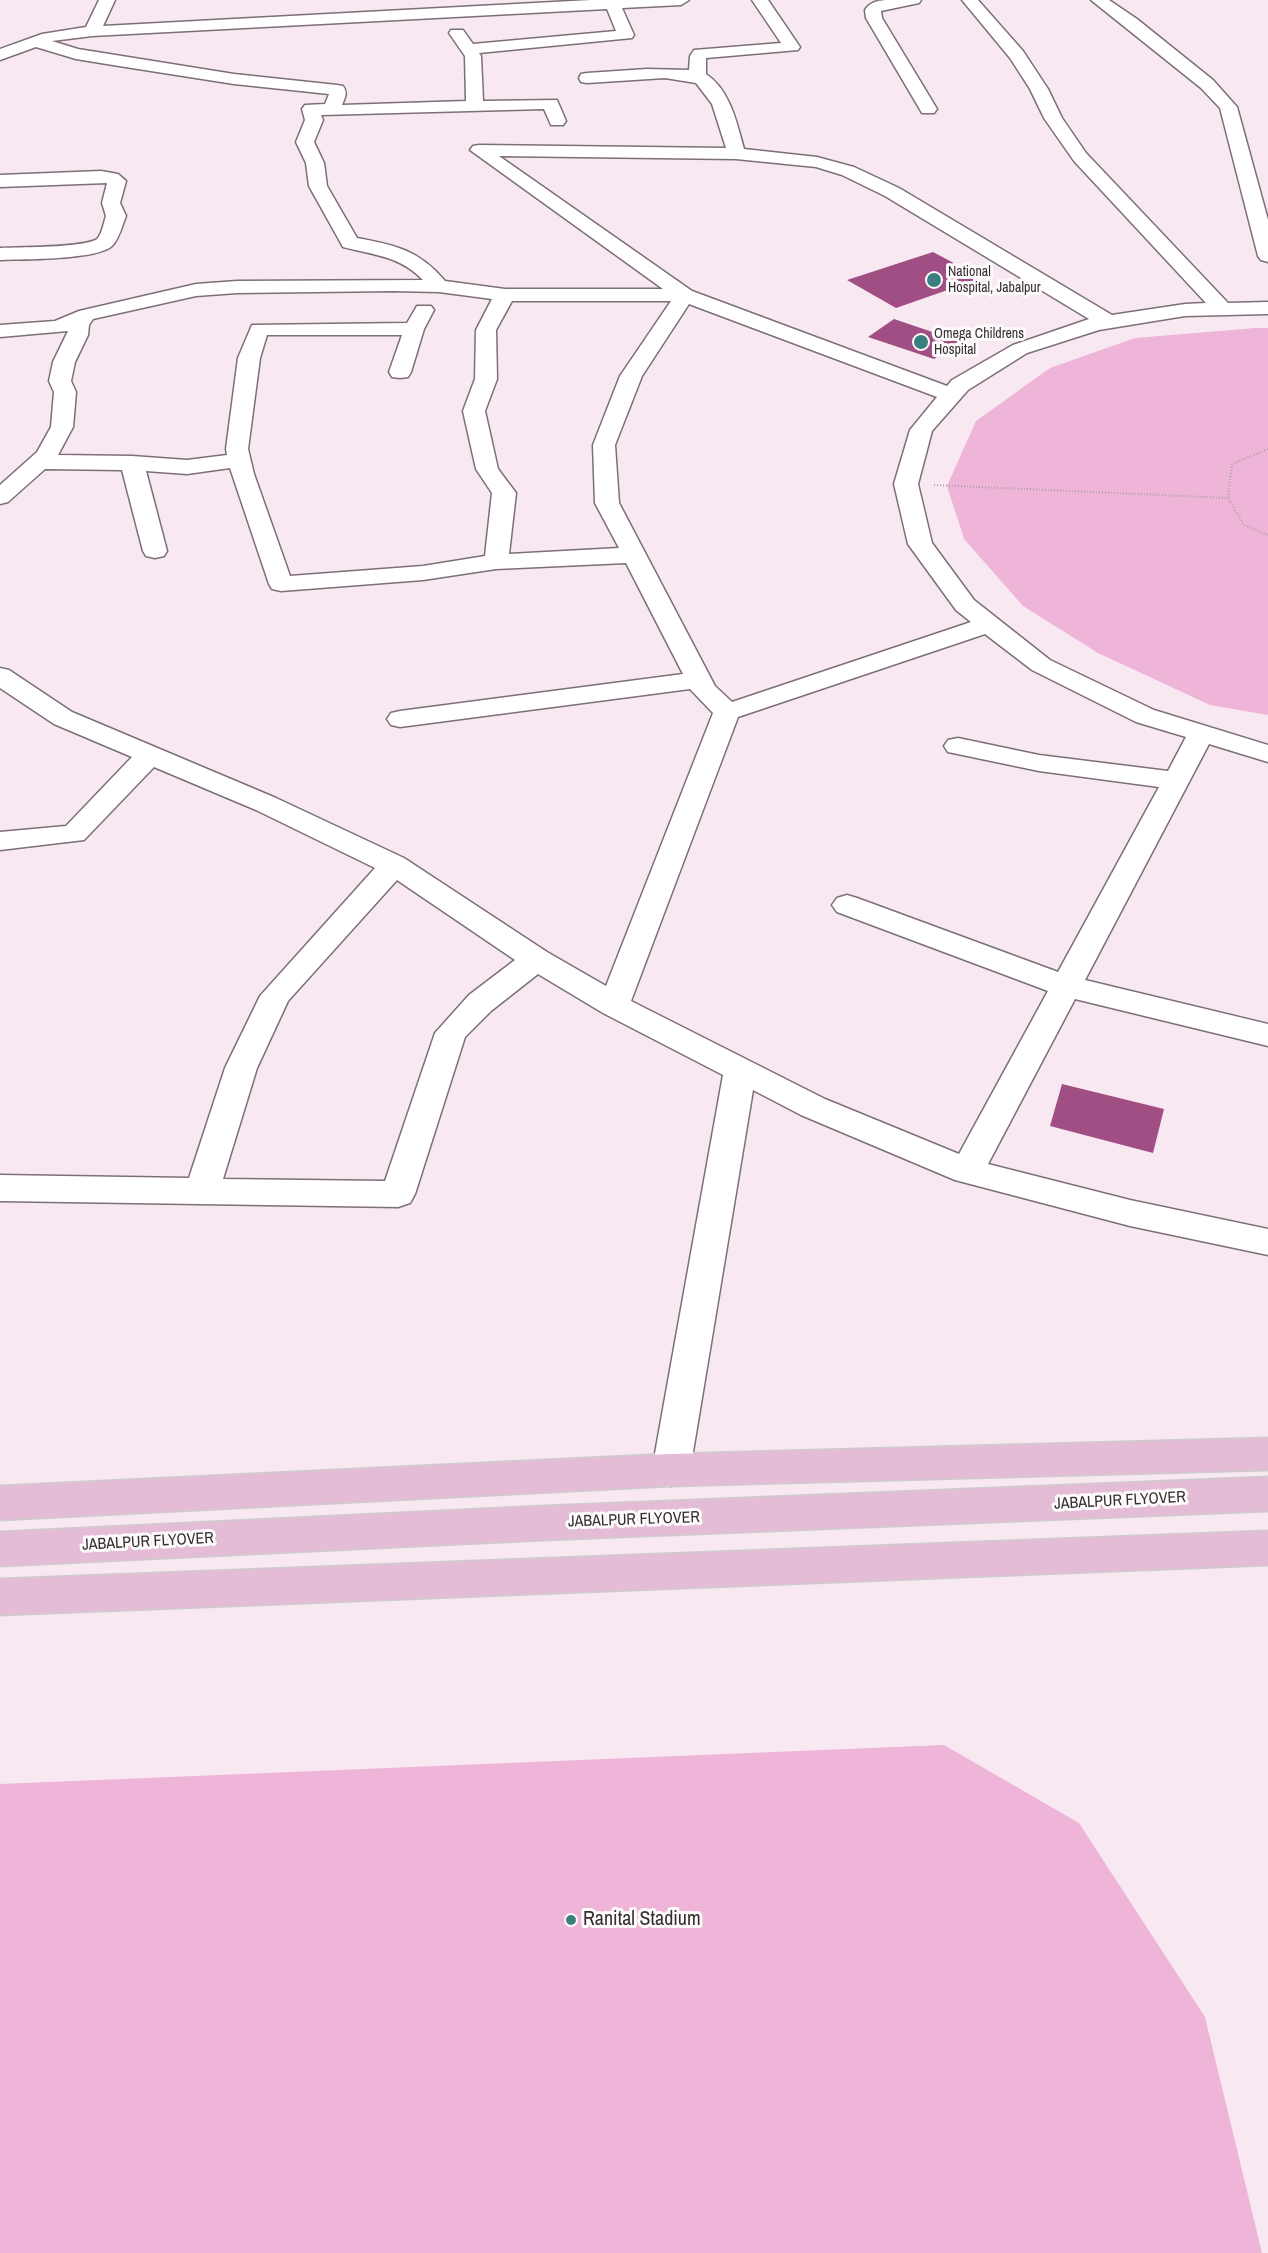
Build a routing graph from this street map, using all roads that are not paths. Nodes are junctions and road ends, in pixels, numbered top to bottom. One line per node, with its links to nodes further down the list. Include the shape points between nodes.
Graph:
1 (107, 0): 11 (street)
2 (595, 0): 8 (street)
3 (681, 0): 9 (street)
4 (760, 0): 16 (street, via 792,47 700,54)
5 (913, 0): 23 (street, via 878,6 873,10 874,18)
6 (970, 0): 34 (street, via 1017,55 1080,157)
7 (1099, 0): 29 (street, via 1207,84 1228,107)
8 (578, 4): 9 (street); 10 (street)
9 (613, 5): 14 (street, via 626,35)
10 (441, 12): 11 (street); 14 (street)
11 (92, 31): 13 (street)
12 (5, 36): 13 (street)
13 (34, 41): 15 (street); 18 (street, via 76,54)
14 (468, 49): 25 (street, via 473,56)
15 (0, 55)
16 (697, 76): 17 (street, via 678,73); 26 (street, via 720,102)
17 (587, 78)
18 (234, 79): 19 (street); 22 (street, via 337,90)
19 (245, 97)
20 (290, 106): 21 (street)
21 (311, 109): 22 (street); 30 (street, via 314,120 305,142 315,163 318,186 350,243 411,257)
22 (331, 110): 25 (street)
23 (928, 110)
24 (557, 121): 25 (street, via 551,104)
25 (469, 124): 26 (street); 32 (street)
26 (736, 154): 36 (street, via 817,162 848,171 892,192)
27 (0, 181): 28 (street, via 101,177 117,181 111,202 116,216 107,240 101,245 72,251)
28 (0, 255)
29 (1268, 256)
30 (439, 286): 31 (street); 35 (street, via 196,290); 37 (street)
31 (505, 295): 32 (street); 47 (street, via 486,330 486,379 474,411 487,469 504,493)
32 (685, 295): 40 (street); 46 (street, via 631,376 604,445 608,503)
33 (1268, 308): 34 (street)
34 (1223, 309): 36 (street, via 1185,310)
35 (86, 315): 38 (street, via 59,327); 42 (street, via 64,362 60,381 65,392 62,427)
36 (1108, 322): 40 (street, via 1020,349 960,385)
37 (414, 329): 39 (street); 41 (street, via 259,329 249,358 237,449)
38 (0, 331)
39 (400, 372)
40 (951, 395): 48 (street, via 921,430 906,484 920,544 965,605)
41 (240, 460): 43 (street, via 187,467); 47 (street, via 280,584 423,573)
42 (40, 462): 43 (street); 44 (street)
43 (132, 463): 45 (street)
44 (0, 497)
45 (155, 551)
46 (633, 555): 47 (street); 50 (street)
47 (496, 562)
48 (989, 624): 51 (street); 53 (street, via 1041,665 1145,716)
49 (0, 676): 56 (street, via 63,718)
50 (698, 680): 51 (street); 52 (street)
51 (727, 712): 63 (street)
52 (400, 719)
53 (1201, 734): 55 (street); 57 (street)
54 (958, 746): 57 (street, via 1052,766)
55 (1268, 754)
56 (150, 755): 58 (street, via 74,834); 59 (street, via 266,804)
57 (1176, 780): 62 (street)
58 (0, 841)
59 (394, 865): 61 (street); 68 (street, via 275,996 241,1068)
60 (847, 905): 62 (street)
61 (536, 959): 63 (street); 68 (street, via 480,1003 451,1033 398,1194)
62 (1066, 986): 64 (street); 66 (street)
63 (614, 1005): 65 (street)
64 (1268, 1035)
65 (740, 1070): 66 (street, via 813,1107); 71 (street)
66 (967, 1171): 69 (street, via 1130,1213)
67 (0, 1188): 68 (street)
68 (202, 1191)
69 (1268, 1242)
70 (1268, 1454): 71 (main road)
71 (671, 1470): 73 (main road)
72 (1268, 1494): 75 (main road, JABALPUR FLYOVER, via 543,1523)
73 (0, 1503)
74 (1268, 1548): 76 (main road)
75 (0, 1550)
76 (0, 1597)

